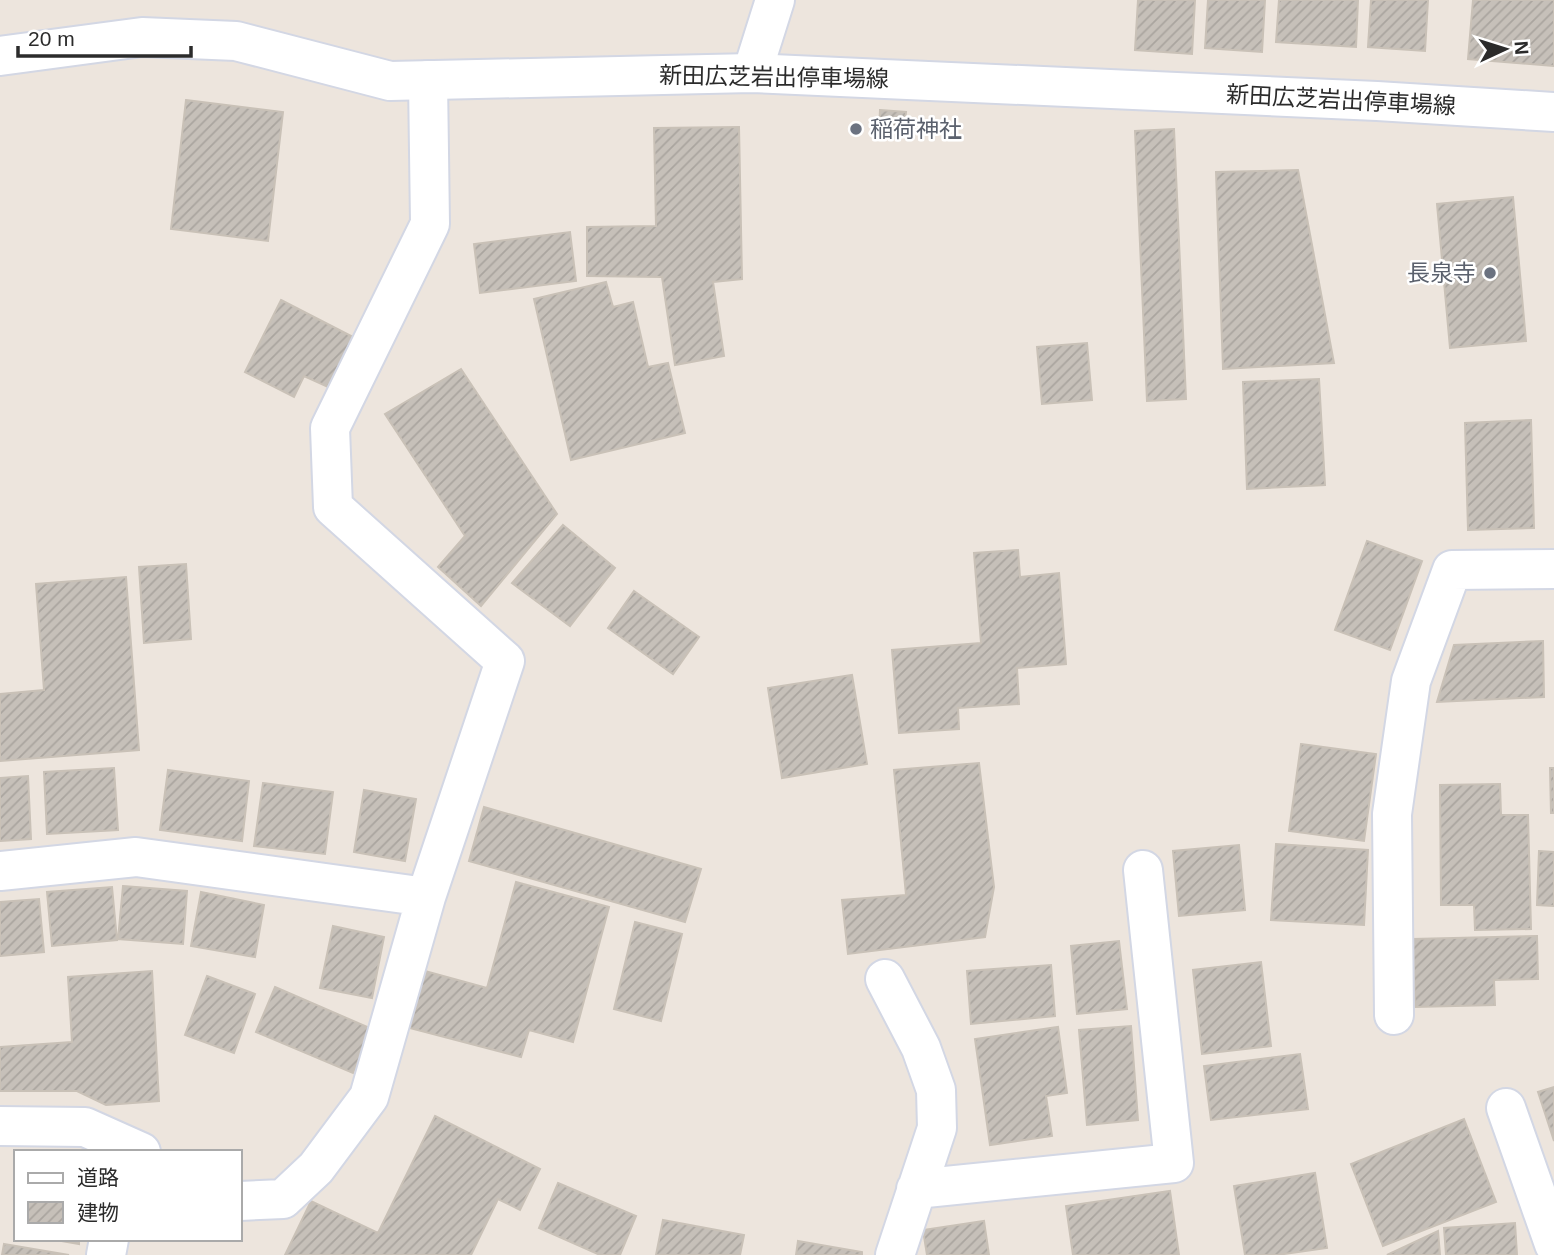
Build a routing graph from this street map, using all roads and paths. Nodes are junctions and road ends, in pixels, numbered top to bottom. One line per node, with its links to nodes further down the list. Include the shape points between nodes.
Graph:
1 (775, 0): 3 (street)
2 (0, 56): 4 (street, 新田広芝岩出停車場線, via 142,37 236,41 390,81)
3 (752, 73): 4 (street, 新田広芝岩出停車場線); 5 (street, 新田広芝岩出停車場線)
4 (428, 80): 9 (street, via 430,224 330,428 333,508 505,661)
5 (1554, 112)
6 (1554, 569): 11 (street, via 1452,570 1411,681 1392,814)
7 (1143, 870): 15 (street, via 1174,1163)
8 (0, 871): 9 (street, via 136,857)
9 (426, 897): 16 (street, via 369,1097 316,1168 283,1199)
10 (885, 979): 15 (street, via 921,1048 936,1090 937,1128)
11 (1394, 1016)
12 (1506, 1108): 17 (street)
13 (0, 1126): 14 (street, via 85,1127)
14 (132, 1149)
15 (916, 1189): 18 (street)
16 (242, 1201)
17 (1554, 1244)
18 (895, 1255)

